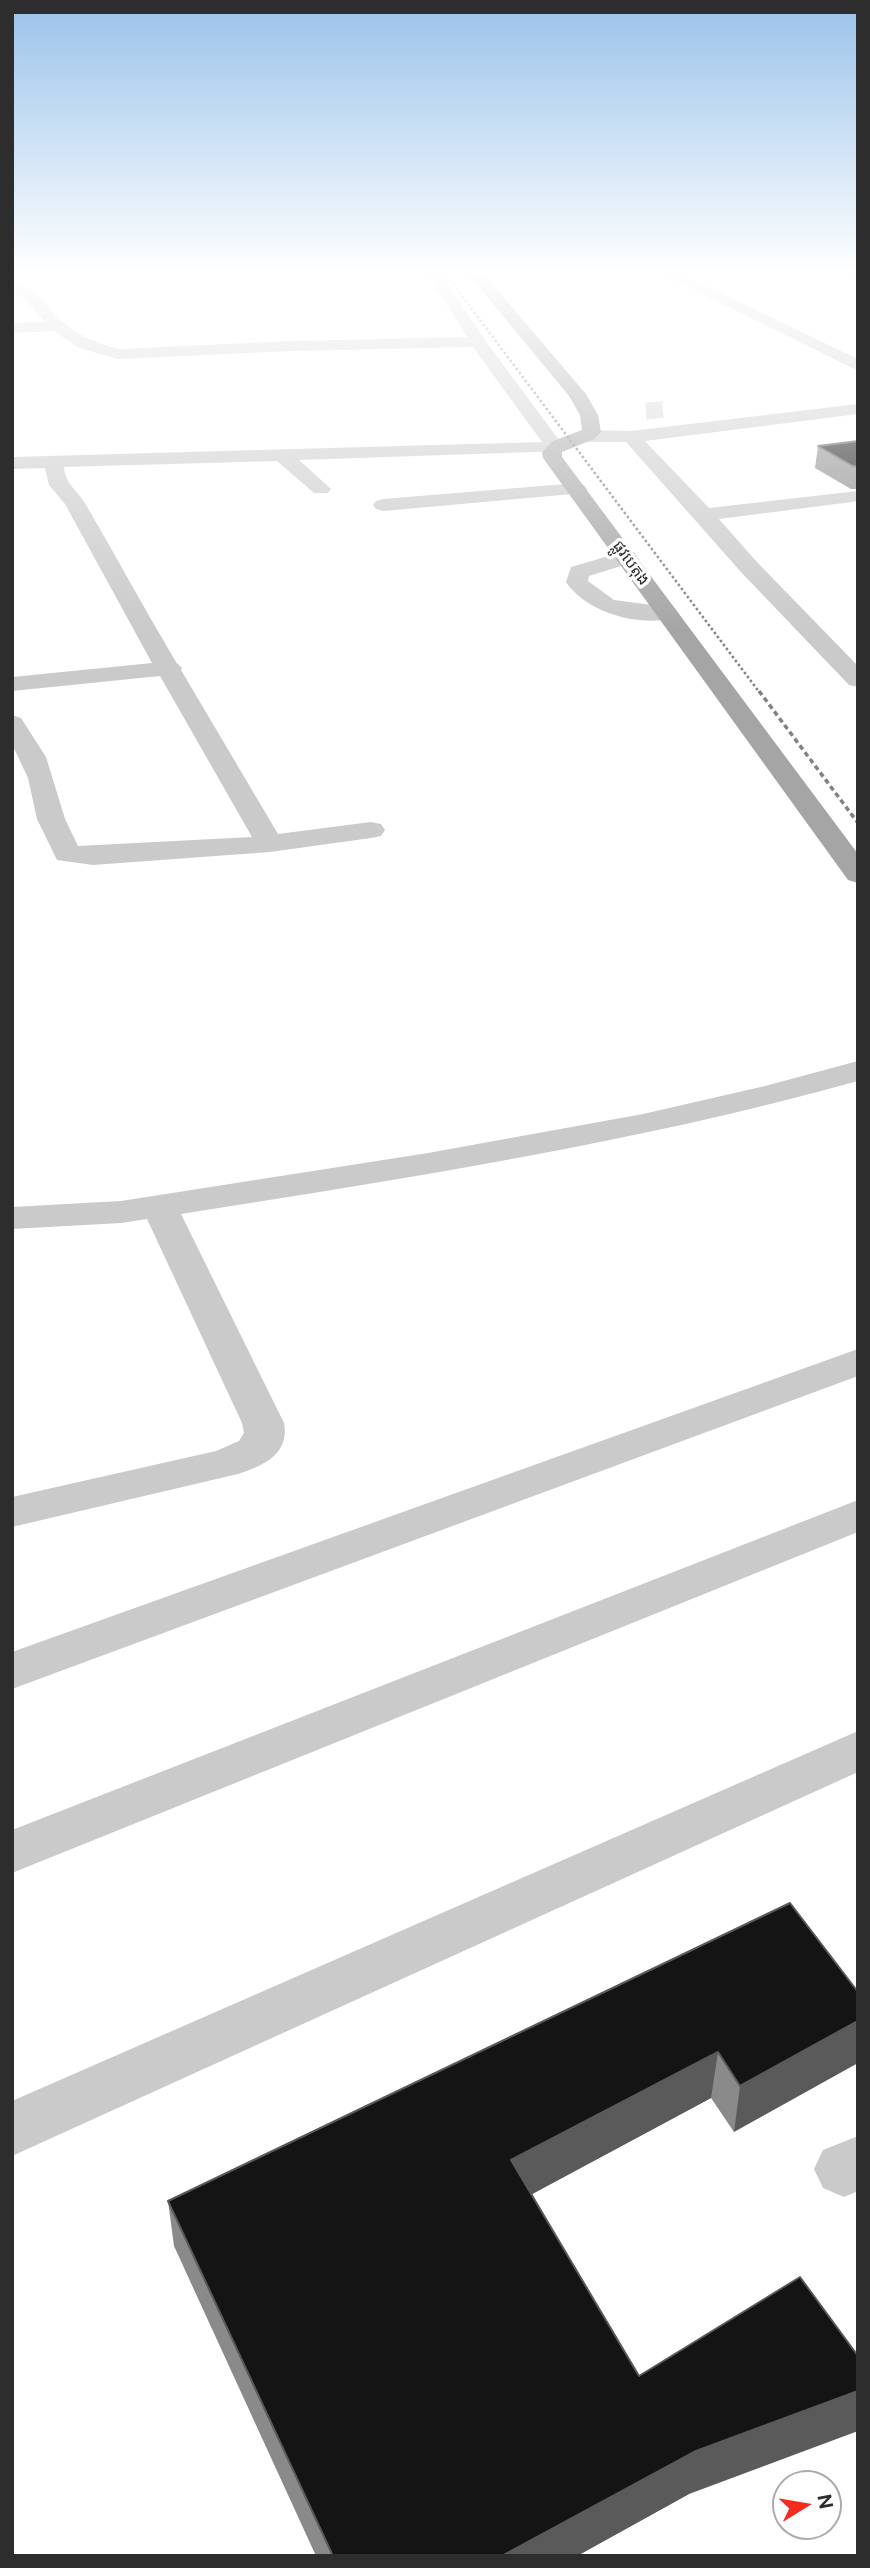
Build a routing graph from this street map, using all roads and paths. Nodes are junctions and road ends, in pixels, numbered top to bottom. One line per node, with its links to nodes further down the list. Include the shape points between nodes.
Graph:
1 (515, 392): 9 (street)
2 (575, 392): 6 (main road)
3 (858, 409): 7 (street)
4 (694, 411): 7 (street)
5 (612, 413): 6 (street)
6 (589, 425): 8 (street); 9 (main road)
7 (719, 426): 8 (street)
8 (631, 437): 17 (street)
9 (555, 447): 10 (street); 14 (main road, ផ្លូវបេតុង, via 551,452)
10 (282, 455): 11 (street); 13 (street)
11 (54, 462): 12 (street); 20 (street, via 59,485 74,502)
12 (12, 463)
13 (321, 489)
14 (577, 489): 16 (street); 18 (main road, ផ្លូវបេតុង)
15 (852, 496): 17 (street)
16 (383, 505)
17 (704, 515): 21 (street)
18 (626, 557): 19 (main road, ផ្លូវបេតុង); 19 (street, via 579,572 577,582 587,596 602,605)
19 (667, 613): 26 (main road, ផ្លូវបេតុង)
20 (170, 668): 22 (street); 25 (street)
21 (858, 680)
22 (12, 684)
23 (12, 723): 25 (street, via 33,757 66,854)
24 (371, 831): 25 (street)
25 (270, 844)
26 (857, 871)
27 (858, 1071): 28 (street, via 643,1124 428,1164)
28 (159, 1206): 29 (street); 31 (street, via 263,1423 263,1444 244,1458 223,1464)
29 (12, 1218)
30 (858, 1362): 33 (street)
31 (12, 1511)
32 (858, 1515): 35 (street)
33 (12, 1671)
34 (858, 1750): 36 (street)
35 (12, 1852)
36 (12, 2129)

